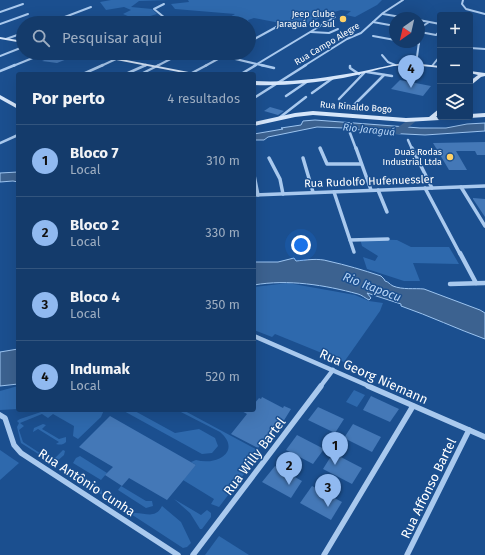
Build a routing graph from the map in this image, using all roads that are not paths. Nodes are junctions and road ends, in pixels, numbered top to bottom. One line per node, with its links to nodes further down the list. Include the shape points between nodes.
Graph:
1 (403, 0): 8 (street, Rua Campo Alegre)
2 (464, 0): 9 (street, via 463,6)
3 (23, 4): 6 (street)
4 (164, 4): 13 (street, via 154,8)
5 (92, 7): 12 (street)
6 (0, 12)
7 (28, 14): 11 (street)
8 (383, 14): 10 (street); 17 (street, Rua Campo Alegre)
9 (484, 14)
10 (389, 15)
11 (22, 16)
12 (68, 16)
13 (163, 16)
14 (335, 17): 25 (street)
15 (16, 18): 20 (street)
16 (425, 21): 18 (street)
17 (373, 22): 23 (street); 73 (street, Rua Campo Alegre, via 361,33)
18 (429, 22): 19 (street); 21 (street)
19 (437, 23)
20 (0, 24)
21 (425, 24)
22 (280, 25): 31 (street)
23 (389, 25)
24 (338, 29): 25 (street, via 329,33)
25 (311, 32): 49 (street)
26 (425, 32): 27 (street)
27 (437, 34)
28 (16, 35): 32 (street)
29 (373, 36): 33 (street)
30 (0, 38): 32 (main road)
31 (256, 38)
32 (6, 39): 34 (main road)
33 (389, 39)
34 (16, 41)
35 (418, 48): 50 (street)
36 (473, 48): 37 (street)
37 (485, 49)
38 (16, 50): 40 (street)
39 (382, 55): 51 (street)
40 (0, 56)
41 (28, 60): 57 (street)
42 (114, 60): 58 (street)
43 (122, 60): 48 (main road)
44 (168, 60): 52 (street)
45 (216, 60): 62 (street)
46 (240, 60): 49 (street)
47 (437, 60): 54 (street)
48 (146, 64): 52 (main road); 59 (street)
49 (258, 64): 56 (street); 63 (street)
50 (416, 64): 51 (main road); 54 (main road)
51 (394, 65): 65 (main road)
52 (156, 66): 60 (street); 61 (main road)
53 (350, 66): 65 (street)
54 (432, 66): 55 (main road)
55 (437, 67)
56 (274, 68)
57 (0, 71)
58 (87, 72)
59 (130, 72)
60 (145, 72)
61 (184, 72)
62 (196, 72)
63 (244, 72)
64 (473, 72): 67 (main road)
65 (364, 73): 66 (street); 69 (main road); 79 (street)
66 (384, 74): 68 (street); 81 (street)
67 (485, 74): 71 (main road)
68 (392, 76)
69 (333, 78): 70 (main road); 74 (street)
70 (308, 81): 73 (main road); 76 (street)
71 (473, 81)
72 (256, 82): 73 (main road)
73 (276, 83): 77 (street, Rua Campo Alegre)
74 (312, 93)
75 (0, 96): 80 (main road)
76 (286, 96)
77 (256, 97)
78 (306, 97): 85 (street)
79 (339, 99)
80 (16, 106)
81 (352, 107)
82 (437, 113): 87 (main road)
83 (485, 115): 84 (main road)
84 (473, 116)
85 (279, 118): 87 (main road, Rua Rinaldo Bogo, via 322,113 406,120); 88 (main road, Rua Rinaldo Bogo)
86 (437, 118): 87 (main road, Rua Rinaldo Bogo)
87 (430, 119)
88 (256, 124)
89 (350, 133): 96 (street)
90 (16, 136): 92 (street)
91 (408, 140): 100 (street)
92 (0, 144)
93 (320, 148): 96 (street, via 327,164)
94 (269, 158): 105 (street, via 280,180)
95 (303, 158): 103 (street)
96 (360, 164): 101 (street)
97 (485, 186): 98 (street, Rua Rudolfo Hufenuessler)
98 (461, 187): 100 (street, Rua Rudolfo Hufenuessler); 108 (street)
99 (426, 188): 100 (street, Rua Rudolfo Hufenuessler); 102 (street, Rua Rudolfo Hufenuessler); 112 (street)
100 (432, 188)
101 (371, 190): 102 (street, Rua Rudolfo Hufenuessler); 104 (street, Rua Rudolfo Hufenuessler)
102 (378, 190): 107 (street)
103 (313, 192): 104 (street, Rua Rudolfo Hufenuessler); 105 (street, Rua Rudolfo Hufenuessler)
104 (334, 192): 110 (street)
105 (283, 194): 106 (street, Rua Rudolfo Hufenuessler)
106 (256, 195)
107 (387, 212)
108 (485, 226)
109 (388, 239): 110 (street)
110 (350, 240): 111 (street)
111 (354, 252)
112 (476, 283): 113 (street); 114 (street)
113 (485, 283)
114 (450, 284)
115 (256, 337): 116 (street, Rua Georg Niemann)
116 (333, 370): 117 (street, Rua Georg Niemann); 122 (street, Rua Willy Bartel)
117 (413, 406): 119 (street, Rua Georg Niemann); 123 (street)
118 (3, 416): 121 (street, Rua Antônio Cunha, via 14,445 21,453)
119 (469, 430): 120 (street, Rua Georg Niemann); 124 (street, Rua Affonso Bartel)
120 (485, 438)
121 (178, 555)
122 (193, 555)
123 (324, 555)
124 (407, 555)

